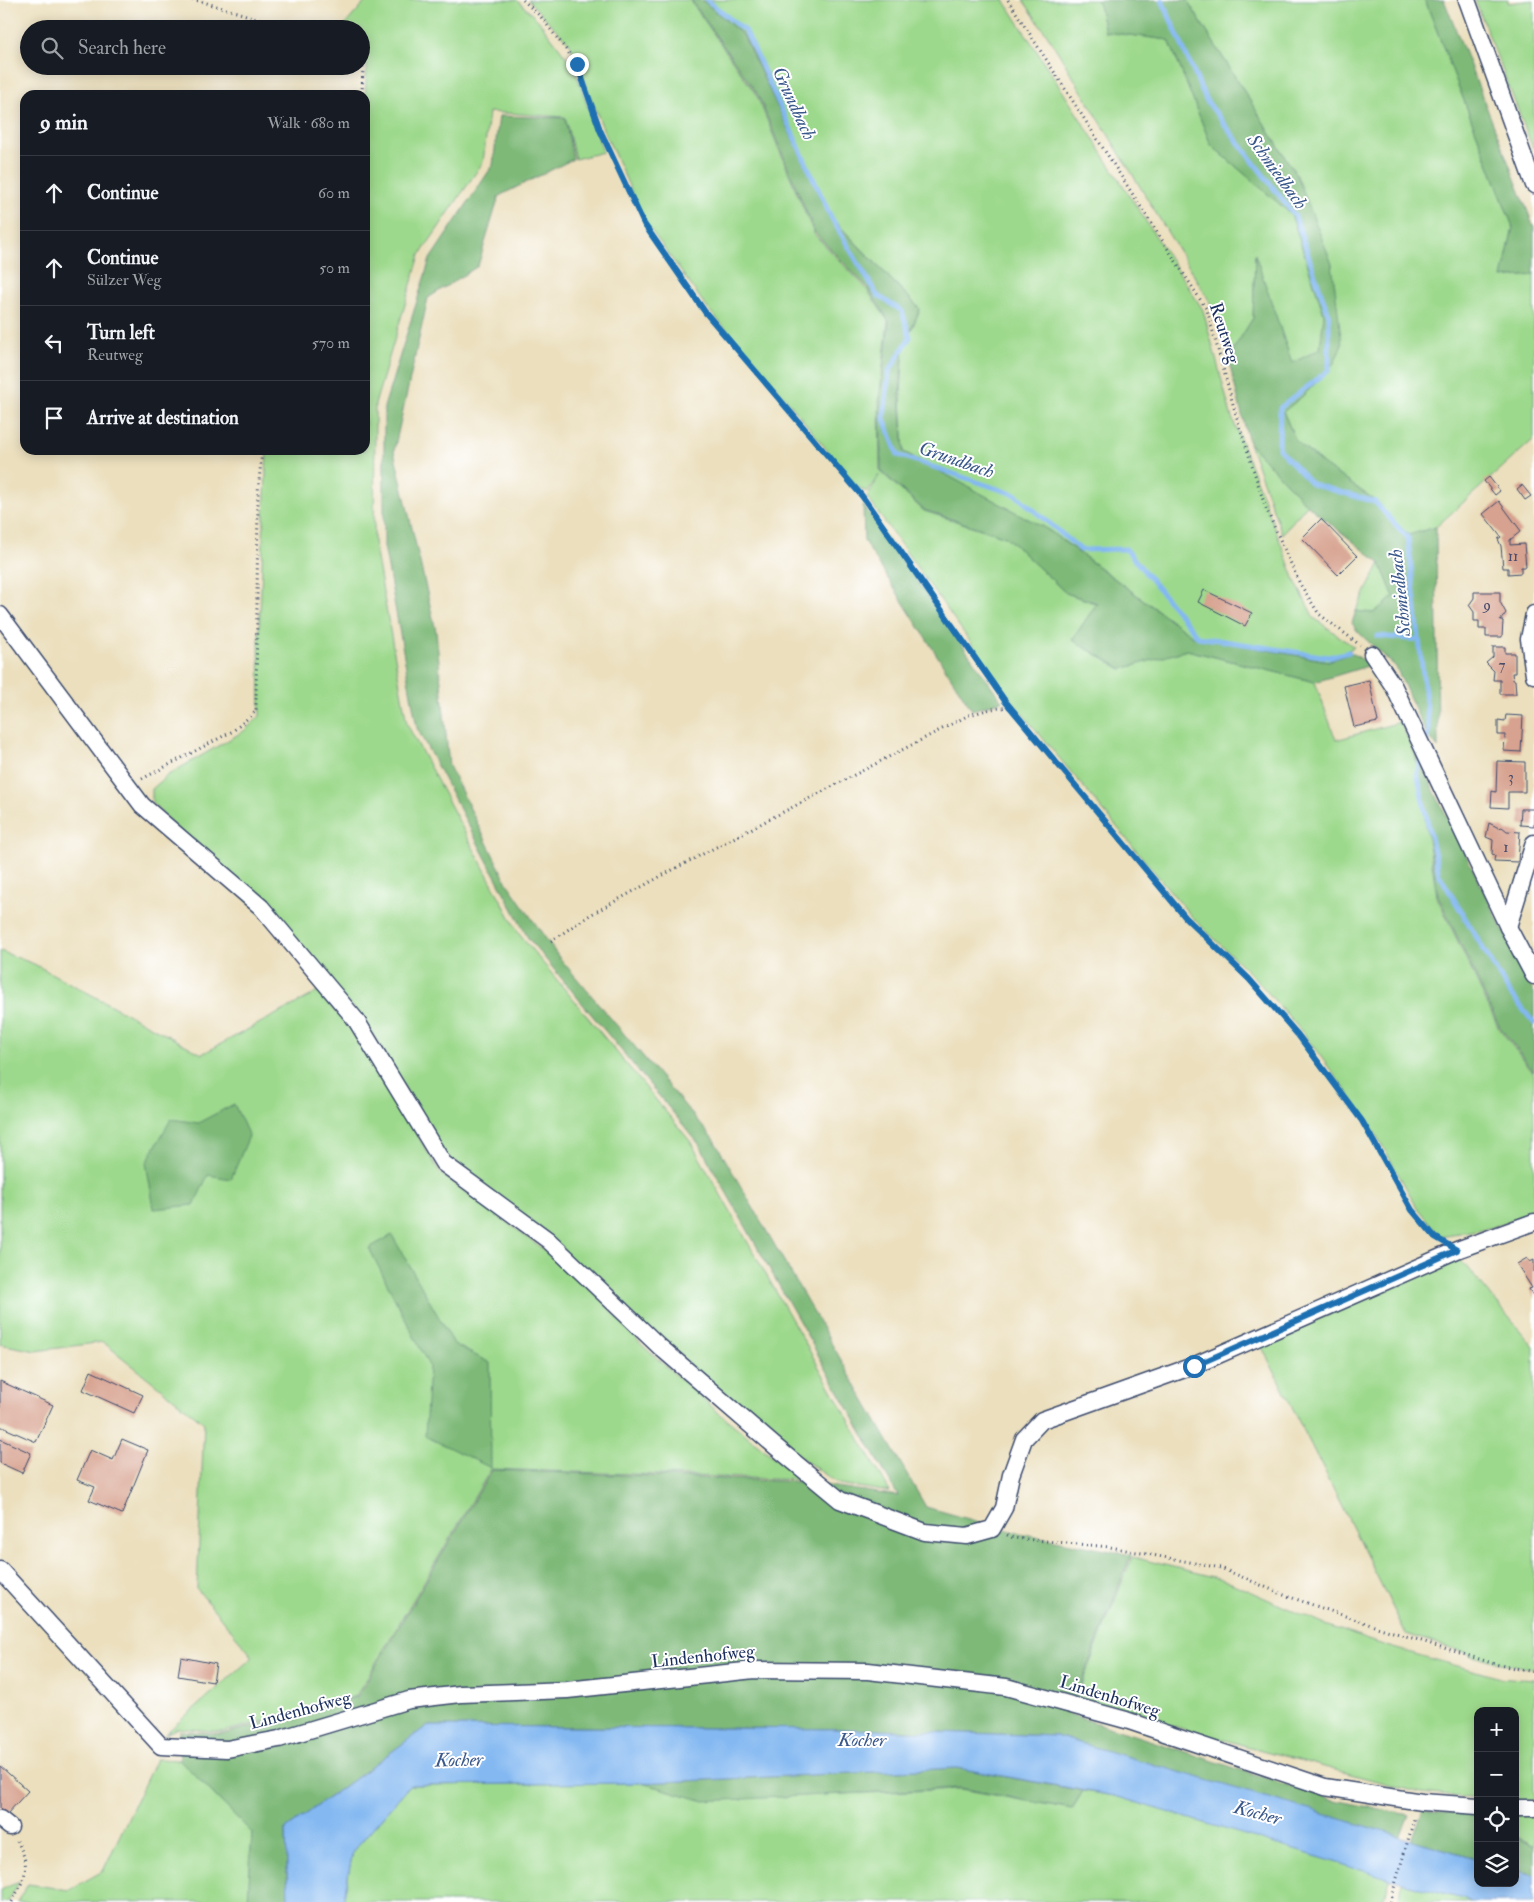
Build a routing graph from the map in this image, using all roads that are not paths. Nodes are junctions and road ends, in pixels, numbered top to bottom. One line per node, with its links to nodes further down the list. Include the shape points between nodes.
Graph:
1 (1467, 0): 2 (street)
2 (1534, 185)
3 (1534, 614): 6 (street, via 1529,639)
4 (0, 615): 10 (street, via 142,805 261,907 356,1020 443,1163 548,1240 660,1347 840,1500 925,1532 967,1536 992,1529 1004,1508 1011,1474 1024,1439 1042,1420 1194,1366 1457,1250)
5 (1372, 654): 8 (street, via 1394,687)
6 (1534, 675)
7 (1534, 843): 8 (street)
8 (1508, 927): 9 (street)
9 (1534, 976)
10 (1533, 1224)
11 (0, 1570): 12 (street, Lindenhofweg, via 161,1746 227,1750 279,1739 408,1700 460,1694 567,1690 754,1670 868,1670 1006,1687 1126,1720 1325,1787 1422,1802)
12 (1474, 1806)
13 (1519, 1808): 14 (street)
14 (1534, 1808)

